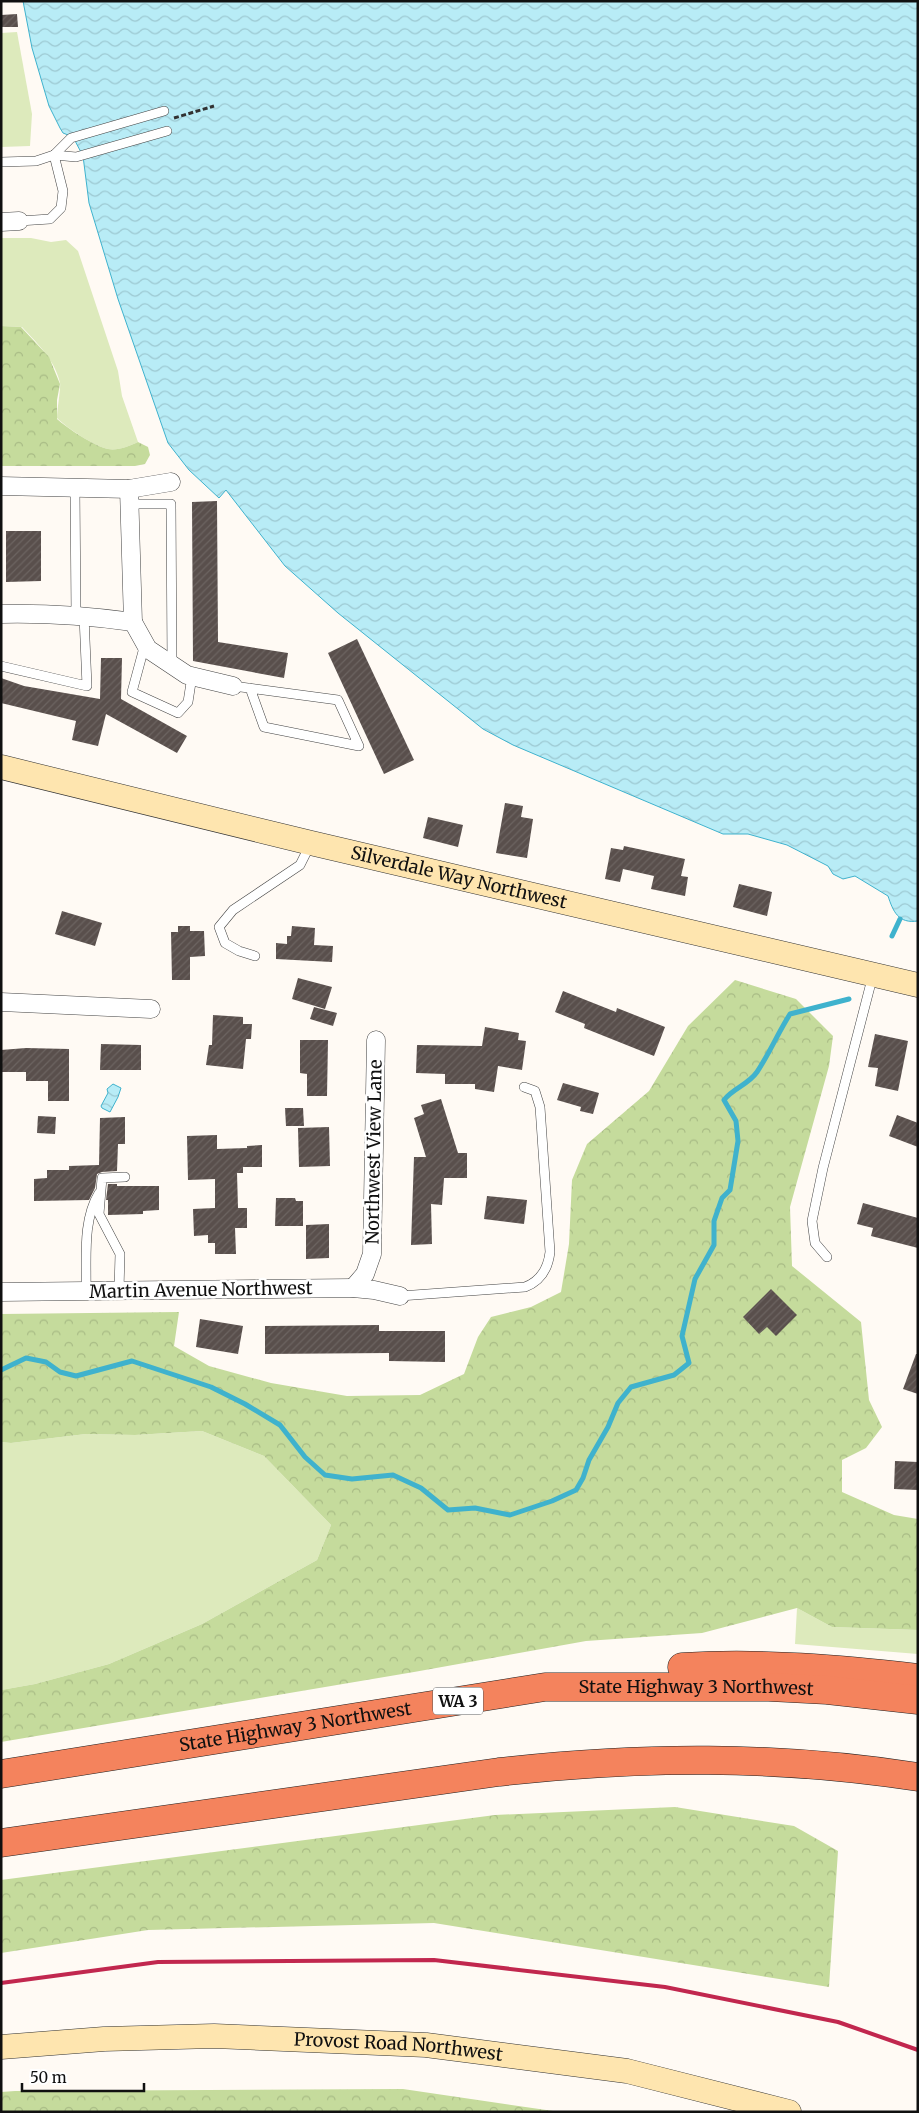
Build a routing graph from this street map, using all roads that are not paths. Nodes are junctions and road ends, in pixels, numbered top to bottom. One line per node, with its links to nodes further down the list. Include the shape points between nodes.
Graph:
1 (164, 111): 3 (lane, via 71,138)
2 (167, 131): 3 (lane, via 76,157)
3 (54, 155): 4 (lane, via 36,161); 5 (lane, via 63,191 61,208 50,219)
4 (1, 162)
5 (10, 222)
6 (171, 482): 9 (street)
7 (1, 486): 8 (street)
8 (75, 488): 9 (street); 11 (lane)
9 (129, 497): 12 (street); 14 (lane, via 171,504)
10 (1, 614): 11 (street)
11 (80, 616): 12 (street); 15 (lane, via 87,686)
12 (133, 622): 13 (street)
13 (145, 644): 14 (street); 16 (lane, via 132,692 178,713 188,702)
14 (172, 665): 16 (street)
15 (1, 666)
16 (192, 676): 17 (street)
17 (242, 687): 17 (lane, via 264,727 359,746 338,700)
18 (1, 768): 19 (main road, Silverdale Way Northwest)
19 (311, 843): 20 (lane, via 300,865 233,910 219,927 225,943); 21 (main road, Silverdale Way Northwest)
20 (255, 956)
21 (874, 975): 22 (main road, Silverdale Way Northwest); 29 (lane, via 812,1221 815,1243)
22 (918, 985)
23 (1, 1002): 24 (street)
24 (152, 1009)
25 (376, 1040): 30 (street, Northwest View Lane, via 372,1254 364,1274)
26 (524, 1087): 34 (lane, via 535,1091 540,1107 550,1252 546,1270 534,1284 525,1287)
27 (125, 1176): 28 (lane, via 102,1178)
28 (101, 1191): 31 (lane, via 89,1216); 32 (lane, via 99,1214 120,1254)
29 (827, 1257)
30 (352, 1288): 32 (street, Martin Avenue Northwest); 34 (street, Martin Avenue Northwest)
31 (86, 1290): 32 (street, Martin Avenue Northwest); 33 (street, Martin Avenue Northwest)
32 (119, 1290)
33 (1, 1292)
34 (400, 1296)
35 (918, 1678): 36 (highway, via 780,1666 684,1667)
36 (545, 1687): 37 (highway, State Highway 3 Northwest / WA 3, via 769,1687); 38 (highway, State Highway 3 Northwest / WA 3)
37 (918, 1700)
38 (1, 1774)
39 (918, 1777): 40 (highway, via 837,1766 735,1760 587,1763 499,1772)
40 (1, 1843)
41 (1, 2047): 42 (main road, Provost Road Northwest, via 104,2039 214,2036 426,2046 628,2071)
42 (789, 2112)

